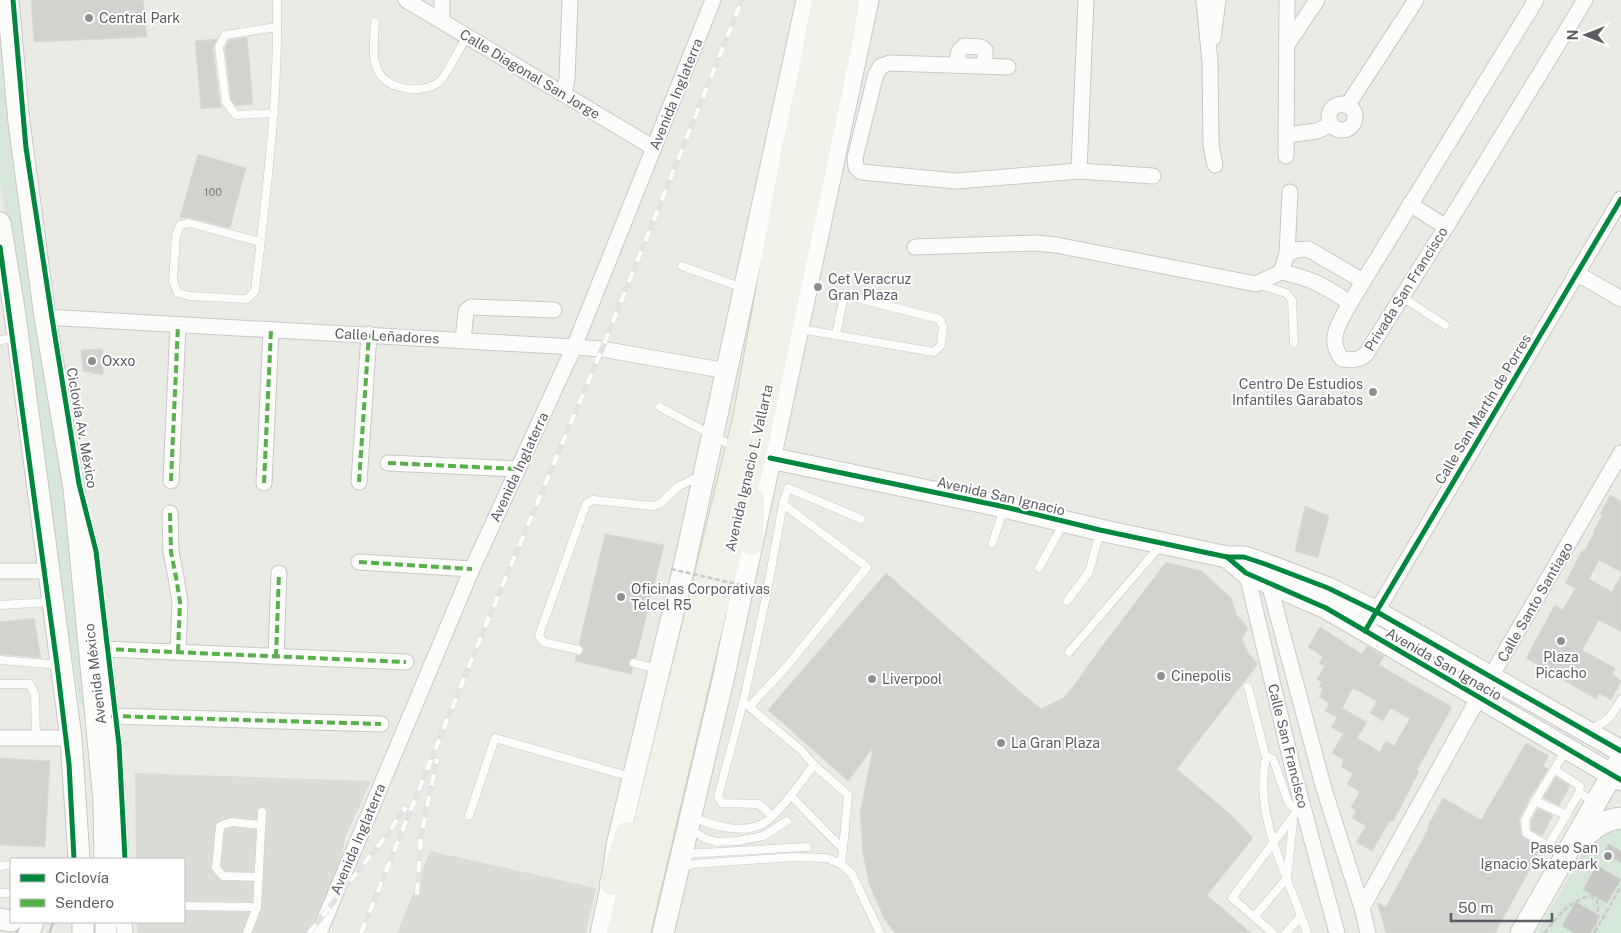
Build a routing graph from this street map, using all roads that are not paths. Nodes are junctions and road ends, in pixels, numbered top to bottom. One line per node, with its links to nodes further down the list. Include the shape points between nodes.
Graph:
1 (8, 0): 54 (main road, Avenida México, via 19,122)
2 (276, 0): 21 (lane)
3 (442, 0): 19 (street)
4 (570, 0): 26 (street)
5 (713, 0): 31 (street, Avenida Inglaterra)
6 (807, 0): 49 (main road, Avenida Ignacio L. Vallarta)
7 (824, 0): 67 (main road, Avenida Ignacio L. Vallarta, via 793,152)
8 (847, 0): 67 (main road, Avenida Ignacio L. Vallarta, via 817,150)
9 (868, 0): 57 (main road, Avenida Ignacio L. Vallarta)
10 (1086, 0): 34 (street)
11 (1204, 0): 24 (street)
12 (1218, 0): 24 (street)
13 (1287, 0): 23 (street)
14 (1317, 0): 23 (street)
15 (1416, 0): 27 (street)
16 (1536, 0): 38 (street, Privada San Francisco)
17 (1584, 0): 39 (street, Privada San Francisco)
18 (409, 1): 19 (street, Calle Diagonal San Jorge)
19 (442, 21): 22 (street, Calle Diagonal San Jorge)
20 (376, 22): 22 (lane, via 373,56 380,76 391,86 412,89 440,82)
21 (277, 27): 28 (lane); 28 (lane, via 224,35 219,47 226,102 236,115)
22 (467, 36): 26 (street, Calle Diagonal San Jorge)
23 (1287, 45): 30 (street)
24 (1210, 62): 33 (street, via 1211,146)
25 (1008, 67): 34 (street, via 890,63 881,66 876,74 855,158 856,166 861,172 956,181)
26 (564, 94): 31 (street, Calle Diagonal San Jorge)
27 (1347, 106): 29 (street, via 1336,105 1332,109); 29 (street, via 1354,115 1351,126 1340,130)
28 (274, 113): 41 (lane)
29 (1330, 124): 30 (street, via 1317,131)
30 (1286, 135): 32 (street)
31 (654, 148): 64 (street, Avenida Inglaterra)
32 (1286, 156)
33 (1216, 165)
34 (1079, 170): 35 (street)
35 (1153, 176)
36 (1290, 192): 43 (street)
37 (1621, 199): 46 (street, Calle San Martín de Porres)
38 (1410, 204): 39 (street); 47 (street, Privada San Francisco)
39 (1446, 227): 50 (street, Privada San Francisco)
40 (0, 228): 61 (main road)
41 (260, 242): 41 (lane, via 189,223 180,225 176,235 173,281 178,293 246,299 255,291)
42 (915, 247): 48 (street, via 1056,245)
43 (1287, 254): 45 (street); 47 (street, via 1308,249)
44 (682, 266): 49 (lane)
45 (1281, 272): 48 (street); 52 (street, via 1326,286)
46 (1576, 273): 51 (street); 97 (street, Calle San Martín de Porres)
47 (1362, 281): 52 (street, Privada San Francisco)
48 (1256, 284): 63 (lane, via 1286,293 1292,300)
49 (744, 289): 65 (main road, Avenida Ignacio L. Vallarta)
50 (1402, 297): 52 (street, Privada San Francisco, via 1366,354 1352,360 1342,358 1336,352 1334,342); 56 (lane)
51 (1621, 298)
52 (1350, 303)
53 (554, 310): 62 (street, via 471,307 466,311)
54 (45, 317): 55 (street, Calle Leñadores); 75 (main road, Avenida México)
55 (178, 325): 58 (street, Calle Leñadores); 72 (street)
56 (1445, 325)
57 (798, 329): 60 (lane); 67 (main road, Avenida Ignacio L. Vallarta)
58 (271, 330): 59 (street, Calle Leñadores); 74 (street)
59 (368, 334): 62 (street, Calle Leñadores); 73 (street)
60 (836, 335): 60 (lane, via 934,352 941,345 943,326 939,319 849,296 843,300)
61 (9, 339): 89 (main road)
62 (463, 340): 64 (street, Calle Leñadores)
63 (1294, 343)
64 (574, 346): 65 (street, Calle Leñadores); 70 (street, Avenida Inglaterra)
65 (727, 370): 67 (main road, Avenida Ignacio L. Vallarta)
66 (660, 407): 67 (lane)
67 (740, 449): 71 (main road, Avenida Ignacio L. Vallarta); 77 (main road, Avenida San Ignacio); 82 (main road); 93 (main road); 164 (main road, Avenida Ignacio L. Vallarta); 165 (main road, Avenida Ignacio L. Vallarta, via 714,612)
68 (1621, 453): 109 (street, Calle Santo Santiago)
69 (388, 463): 70 (street)
70 (518, 469): 88 (street, Avenida Inglaterra)
71 (704, 474): 100 (lane, via 679,486 653,506 593,500 586,504 539,635 542,642); 108 (main road, Avenida Ignacio L. Vallarta)
72 (171, 481)
73 (359, 482)
74 (264, 483)
75 (74, 488): 99 (street, Avenida México, via 91,548); 149 (main road, Avenida México, via 102,781)
76 (784, 504): 79 (lane, via 788,488); 115 (lane); 115 (lane, via 867,567 788,664)
77 (1005, 507): 80 (main road, Avenida San Ignacio); 84 (lane)
78 (170, 513): 101 (street, via 171,552 180,602)
79 (861, 519)
80 (1065, 521): 81 (main road, Avenida San Ignacio); 87 (lane)
81 (1100, 530): 83 (main road, Avenida San Ignacio); 94 (lane, via 1089,572)
82 (752, 543): 140 (main road, Avenida Ignacio L. Vallarta)
83 (1162, 543): 86 (main road, Avenida San Ignacio); 102 (lane)
84 (992, 544)
85 (359, 562): 88 (street)
86 (1239, 562): 91 (main road, Avenida San Ignacio); 133 (street, Calle San Francisco)
87 (1039, 568)
88 (472, 569): 162 (street, Avenida Inglaterra)
89 (50, 571): 90 (street); 95 (main road)
90 (0, 572)
91 (1267, 573): 97 (main road, Avenida San Ignacio, via 1328,588); 98 (main road, Avenida San Ignacio); 129 (street, Calle San Francisco)
92 (279, 574): 103 (street)
93 (687, 593)
94 (1067, 601)
95 (53, 602): 96 (lane); 107 (main road)
96 (0, 605)
97 (1377, 612): 98 (street, Calle San Martín de Porres); 109 (main road, Avenida San Ignacio)
98 (1365, 631): 112 (main road, Avenida San Ignacio)
99 (103, 649): 101 (street); 116 (street, Avenida México)
100 (578, 650)
101 (178, 652): 103 (street)
102 (1069, 652)
103 (276, 656): 105 (street)
104 (0, 660): 107 (lane)
105 (406, 662)
106 (634, 663): 108 (lane)
107 (62, 665): 121 (main road)
108 (659, 669): 128 (main road, Avenida Ignacio L. Vallarta)
109 (1491, 677): 112 (street, Calle Santo Santiago); 118 (main road, Avenida San Ignacio)
110 (0, 684): 120 (lane, via 30,684 35,695)
111 (1248, 687): 124 (lane)
112 (1479, 697): 122 (main road, Avenida San Ignacio); 158 (street, Calle Santo Santiago)
113 (665, 698): 155 (main road)
114 (1621, 700): 118 (lane, via 1606,722)
115 (747, 705): 125 (lane, via 801,750); 137 (lane, via 718,798 722,803 759,804)
116 (111, 716): 117 (street); 150 (street, Avenida México)
117 (381, 724)
118 (1587, 731): 123 (main road, Avenida San Ignacio)
119 (0, 738): 120 (street)
120 (36, 738): 121 (street)
121 (71, 738): 147 (main road); 148 (main road, via 84,778 91,820)
122 (1567, 748): 126 (lane); 127 (main road, Avenida San Ignacio)
123 (1621, 751)
124 (1266, 758): 133 (lane, via 1272,759 1290,805); 143 (lane, via 1264,804)
125 (814, 765): 130 (lane); 145 (lane, via 848,795)
126 (1555, 770): 131 (lane, via 1580,786); 132 (lane)
127 (1618, 771): 131 (main road)
128 (633, 778): 136 (lane, via 495,738); 155 (main road, Avenida Ignacio L. Vallarta, via 617,845)
129 (1324, 789): 133 (street, via 1316,800); 158 (street, Calle San Francisco)
130 (791, 796): 137 (lane); 145 (lane)
131 (1588, 798): 135 (lane); 146 (main road)
132 (1535, 801): 135 (lane); 146 (lane, via 1525,820 1526,833)
133 (1301, 807): 139 (lane); 171 (street, Calle San Francisco)
134 (262, 812): 142 (lane)
135 (1566, 815): 146 (lane)
136 (469, 816)
137 (772, 816): 140 (lane, via 764,823 748,828)
138 (1621, 818): 146 (main road, via 1612,819)
139 (1293, 820): 143 (lane); 154 (lane)
140 (690, 821): 141 (lane, via 704,838 716,842 763,836); 151 (main road, Avenida Ignacio L. Vallarta)
141 (787, 821)
142 (261, 825): 153 (lane); 153 (lane, via 231,822 220,826 216,868 222,876)
143 (1274, 844): 154 (lane); 160 (lane, via 1232,898)
144 (807, 847): 151 (lane, via 703,854)
145 (843, 849): 152 (lane)
146 (1558, 849): 173 (main road)
147 (79, 858)
148 (92, 858)
149 (105, 858)
150 (121, 858)
151 (681, 861): 152 (lane, via 693,864 793,857 827,858); 166 (main road, Avenida Ignacio L. Vallarta)
152 (841, 864): 167 (lane, via 852,874)
153 (259, 877): 157 (lane)
154 (1287, 878): 159 (lane); 160 (lane)
155 (612, 883): 163 (main road, Avenida Ignacio L. Vallarta)
156 (185, 906): 157 (lane)
157 (257, 907): 161 (lane)
158 (1362, 908): 172 (street, Calle San Francisco)
159 (1301, 916): 169 (lane); 170 (lane)
160 (1254, 917): 168 (lane)
161 (247, 933)
162 (319, 933)
163 (601, 933)
164 (619, 933)
165 (638, 933)
166 (663, 933)
167 (880, 933)
168 (1273, 933)
169 (1286, 933)
170 (1306, 933)
171 (1337, 933)
172 (1368, 933)
173 (1520, 933)

